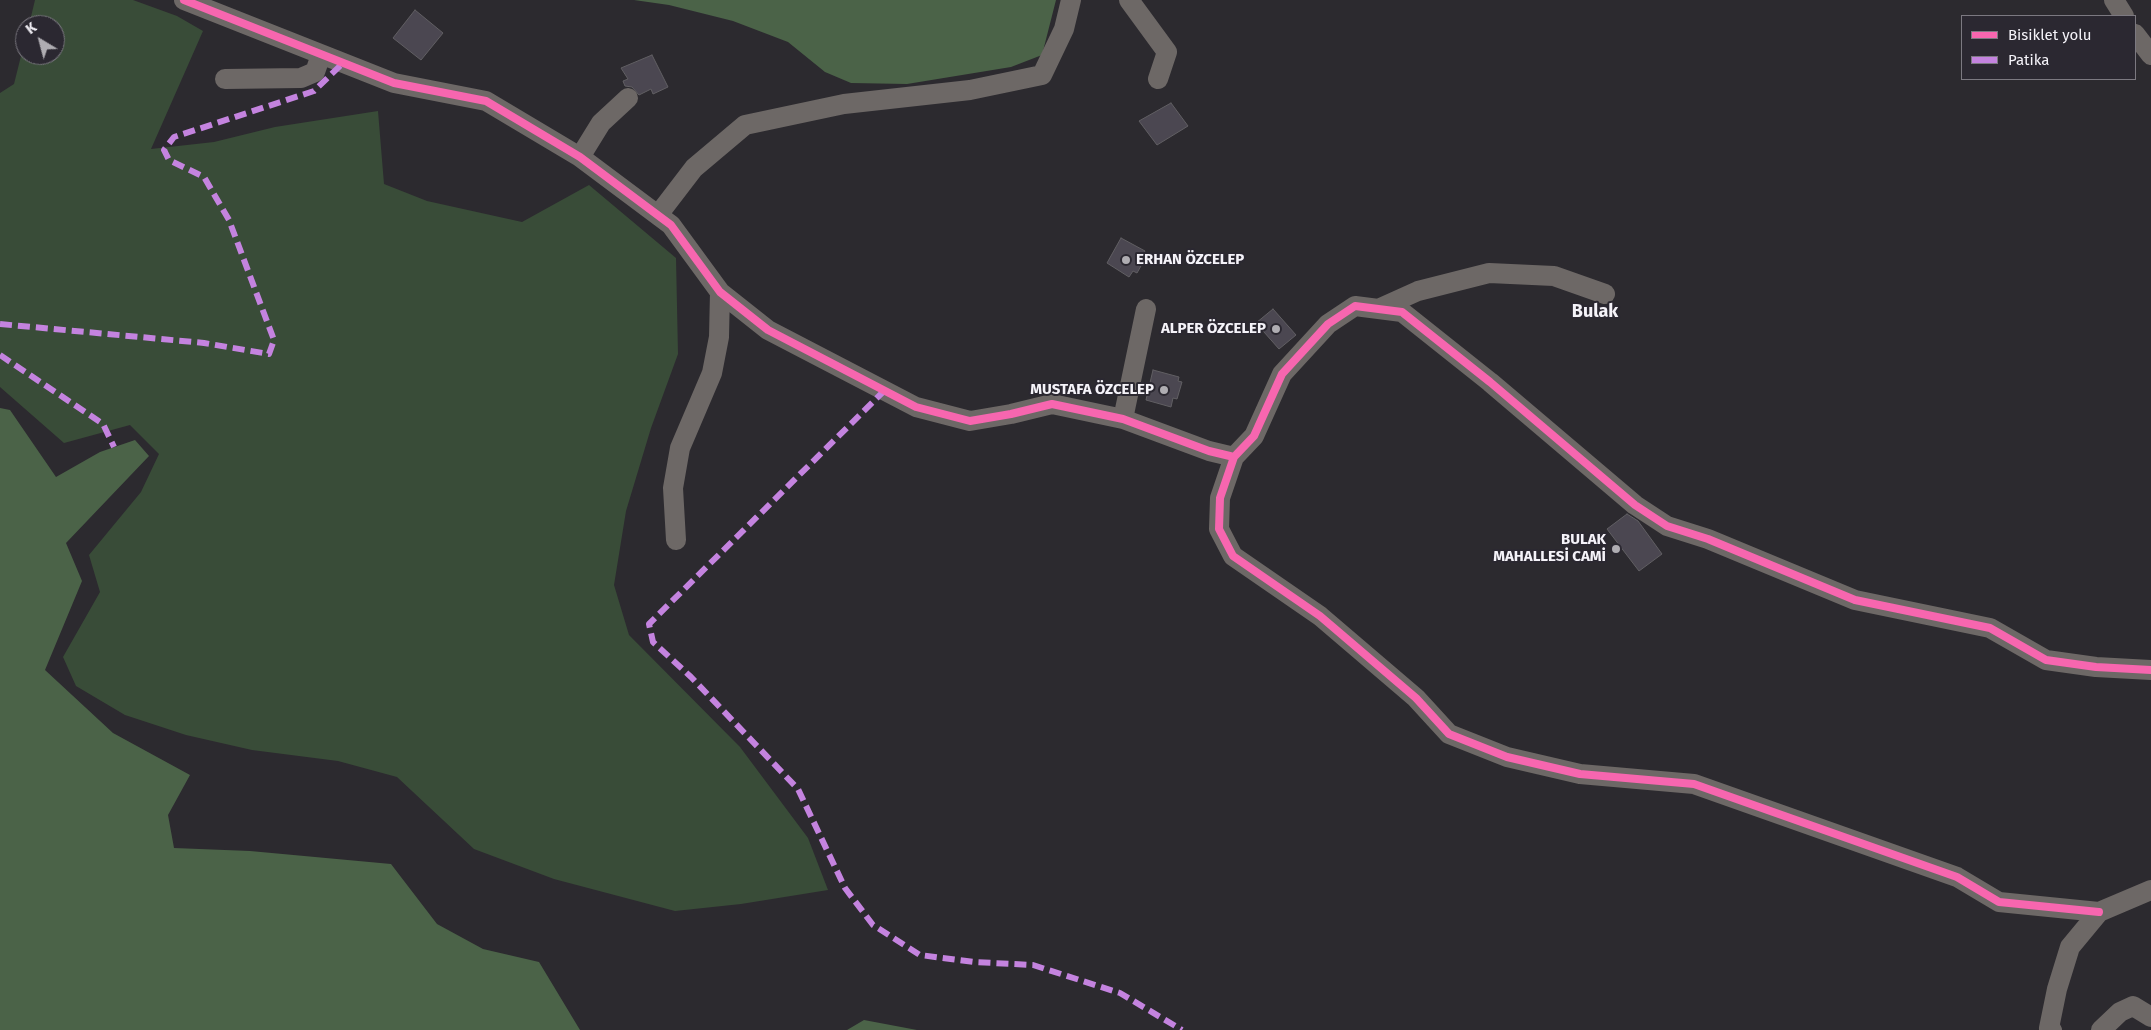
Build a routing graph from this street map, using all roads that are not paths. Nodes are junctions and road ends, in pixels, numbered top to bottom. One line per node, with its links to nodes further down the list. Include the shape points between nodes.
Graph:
1 (184, 0): 7 (street)
2 (1071, 0): 13 (street, via 1064,28 1042,75 970,90 844,104 745,125 694,168)
3 (1129, 0): 10 (street, via 1167,52)
4 (2114, 0): 5 (street)
5 (2123, 15)
6 (2136, 35): 8 (street)
7 (322, 55): 9 (street, via 315,72 301,78); 12 (street, via 394,84 486,101)
8 (2151, 55)
9 (225, 79)
10 (1158, 79)
11 (628, 98): 12 (street, via 601,124)
12 (580, 157): 13 (street)
13 (658, 215): 14 (street, via 671,225)
14 (720, 292): 18 (street, via 768,330 916,407 970,421 1052,404); 20 (street, via 719,337 712,374 680,448 673,488)
15 (1605, 294): 17 (street, via 1554,276 1489,273 1418,291)
16 (1146, 308): 18 (street)
17 (1378, 309): 19 (street, via 1355,306 1328,324 1282,374 1254,436); 21 (street, via 1402,312 1520,406 1635,505 1667,526 1708,539 1855,600 1990,628 2046,660)
18 (1123, 420): 19 (street)
19 (1234, 457): 23 (street, via 1220,498 1219,529 1233,556 1320,616 1416,698 1449,734 1507,757 1580,774 1694,784 1956,877 1999,902)
20 (676, 540)
21 (2151, 670)
22 (2151, 890): 23 (street)
23 (2099, 912): 25 (street, via 2070,947 2049,1028)
24 (2151, 1017): 26 (street, via 2132,1006 2120,1012)
25 (2052, 1030)
26 (2101, 1030)

